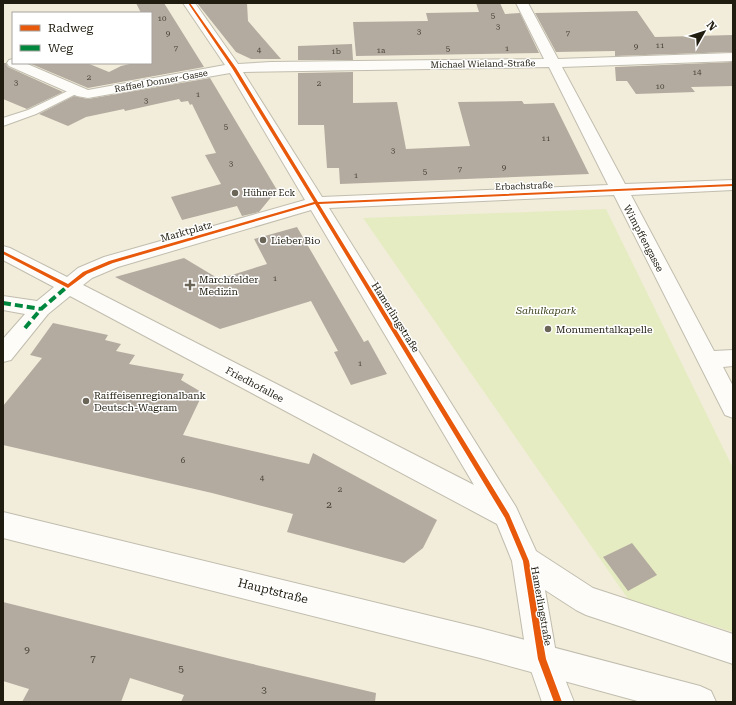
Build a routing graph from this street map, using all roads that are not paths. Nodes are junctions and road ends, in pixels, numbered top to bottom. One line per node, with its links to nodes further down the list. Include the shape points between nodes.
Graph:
1 (189, 3): 6 (street, Hamerlingstraße)
2 (522, 3): 4 (street, Wimpffengasse)
3 (733, 57): 4 (street, Michael Wieland-Straße)
4 (554, 63): 6 (street, Michael Wieland-Straße); 10 (street, Wimpffengasse)
5 (16, 64): 7 (street)
6 (234, 68): 7 (street, Raffael Donner-Gasse); 11 (street, Hamerlingstraße)
7 (82, 92): 8 (lane)
8 (3, 122)
9 (733, 185): 10 (street, Erbachstraße)
10 (618, 190): 11 (street, Erbachstraße); 18 (street, Wimpffengasse)
11 (315, 203): 13 (street, Marktplatz, via 111,262 85,273); 20 (street, Hamerlingstraße)
12 (3, 252): 13 (street, Friedhofallee)
13 (68, 286): 15 (street, Marktplatz); 20 (street, Friedhofallee)
14 (3, 303): 15 (street)
15 (41, 308): 16 (street, Marktplatz)
16 (3, 354)
17 (733, 358): 18 (street)
18 (708, 360): 19 (street, Wimpffengasse)
19 (733, 408)
20 (507, 516): 22 (street, Hamerlingstraße)
21 (3, 525): 24 (street, Hauptstraße)
22 (526, 561): 23 (street, via 586,600); 24 (street, Hamerlingstraße)
23 (733, 649)
24 (542, 659): 25 (street, Hamerlingstraße); 26 (street, Hauptstraße)
25 (558, 702)
26 (700, 702)

